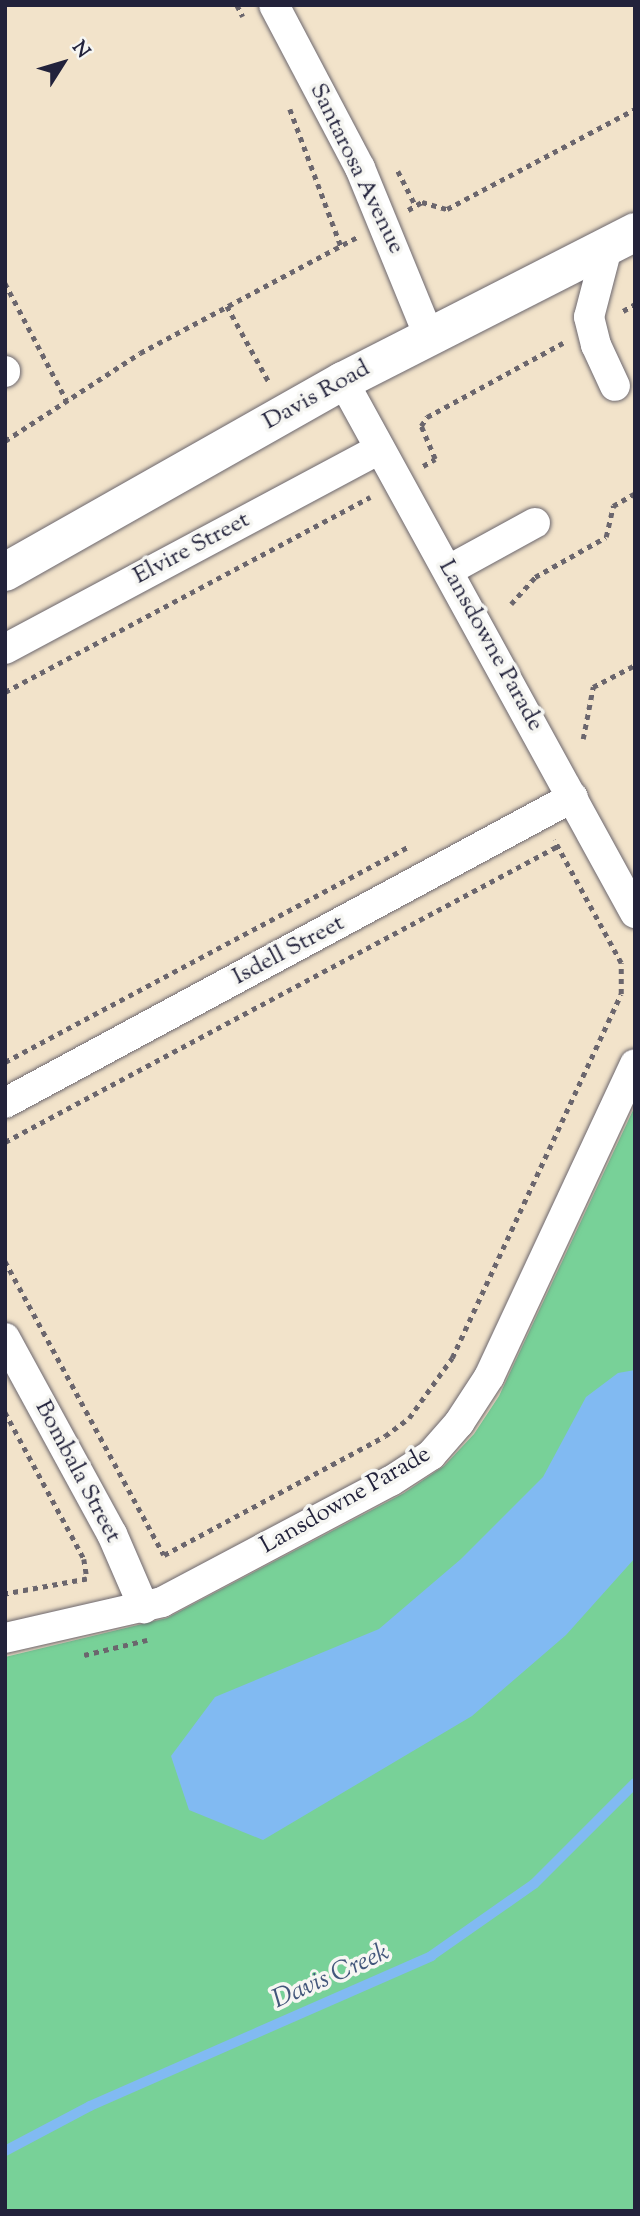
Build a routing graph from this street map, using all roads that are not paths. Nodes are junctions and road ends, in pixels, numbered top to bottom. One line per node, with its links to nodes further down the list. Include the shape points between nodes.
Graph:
1 (274, 5): 3 (street, Santarosa Avenue, via 385,223)
2 (621, 240): 3 (street, Davis Road); 5 (street, via 589,317)
3 (429, 336): 4 (street, Davis Road)
4 (343, 380): 6 (street, Lansdowne Parade); 9 (street, Davis Road)
5 (615, 386)
6 (379, 449): 8 (street, Lansdowne Parade); 10 (street, Elvire Street)
7 (535, 523): 8 (street)
8 (449, 570): 11 (street, Lansdowne Parade)
9 (5, 572)
10 (5, 649)
11 (573, 797): 12 (street, Lansdowne Parade); 14 (street, Isdell Street)
12 (635, 913)
13 (635, 1064): 16 (street, Lansdowne Parade, via 489,1377 443,1443 391,1481 197,1586)
14 (5, 1103)
15 (5, 1338): 16 (street, Bombala Street, via 112,1534)
16 (144, 1608): 17 (street, Lansdowne Parade)
17 (5, 1639)

